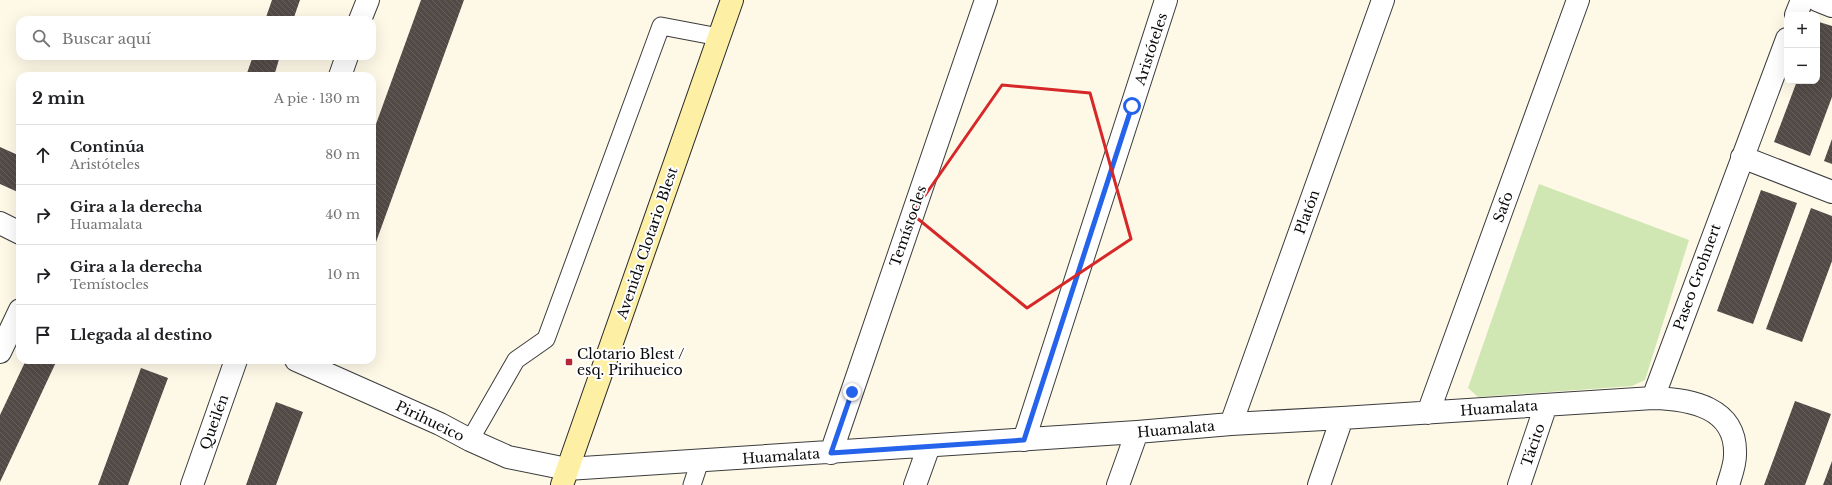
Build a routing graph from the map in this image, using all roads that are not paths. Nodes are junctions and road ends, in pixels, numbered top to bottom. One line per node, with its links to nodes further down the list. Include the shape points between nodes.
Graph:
1 (368, 0): 11 (street)
2 (732, 0): 12 (main road, Avenida Clotario Blest)
3 (986, 0): 33 (street, Temístocles)
4 (1166, 0): 31 (street, Aristóteles)
5 (1382, 0): 28 (street, Platón)
6 (1578, 0): 26 (street, Safo)
7 (1802, 0): 10 (street)
8 (1817, 0): 9 (street)
9 (1832, 6)
10 (1797, 12)
11 (362, 16)
12 (719, 36): 30 (lane, via 661,26 546,339 516,360); 35 (main road, Avenida Clotario Blest)
13 (1784, 47): 16 (street, Paseo Grohnert)
14 (346, 60): 15 (street)
15 (342, 72)
16 (1742, 157): 17 (street); 24 (street, Paseo Grohnert)
17 (1832, 192)
18 (0, 223): 19 (street)
19 (16, 231)
20 (16, 318): 21 (street)
21 (0, 352)
22 (235, 364): 37 (street, Queilén)
23 (305, 364): 30 (street, Pirihueico)
24 (1653, 398): 25 (street, Huamalata); 36 (street, Huamalata, via 1684,400 1712,410 1721,418 1730,431 1735,445)
25 (1546, 405): 26 (street, Huamalata); 42 (street, Tácito)
26 (1428, 413): 27 (street, Huamalata)
27 (1342, 418): 28 (street, Huamalata); 41 (street)
28 (1231, 424): 29 (street, Huamalata)
29 (1137, 432): 31 (street, Huamalata); 40 (street)
30 (470, 440): 35 (street, Pirihueico)
31 (1024, 440): 32 (street, Huamalata)
32 (929, 446): 33 (street, Huamalata); 39 (street)
33 (831, 453): 34 (street, Huamalata)
34 (700, 461): 35 (street, Huamalata); 38 (lane)
35 (564, 477)
36 (1730, 479)
37 (192, 485)
38 (692, 485)
39 (916, 485)
40 (1118, 485)
41 (1320, 485)
42 (1519, 485)

